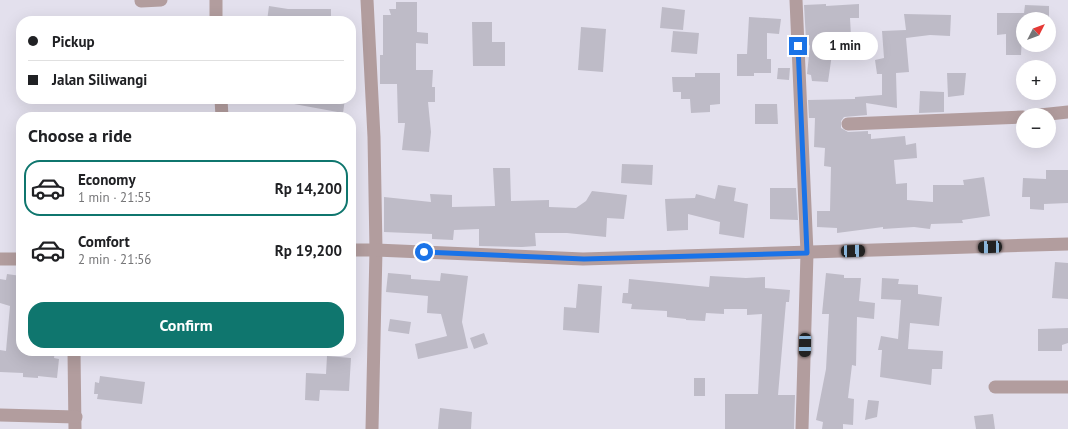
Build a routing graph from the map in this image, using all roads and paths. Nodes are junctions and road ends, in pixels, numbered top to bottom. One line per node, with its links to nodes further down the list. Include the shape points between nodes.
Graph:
1 (161, 0): 5 (street)
2 (216, 0): 6 (street)
3 (367, 0): 13 (street, via 374,137)
4 (796, 0): 14 (street)
5 (141, 1)
6 (216, 16)
7 (1068, 112): 8 (street)
8 (1056, 113)
9 (1016, 116): 10 (street)
10 (848, 124)
11 (1068, 244): 14 (street)
12 (356, 250): 13 (street)
13 (376, 250): 14 (street, via 584,259); 22 (street)
14 (807, 253): 23 (street)
15 (0, 259): 16 (street)
16 (16, 259)
17 (74, 356): 21 (street)
18 (995, 387): 19 (street)
19 (1068, 387)
20 (0, 415): 21 (street)
21 (76, 423)
22 (372, 429)
23 (802, 429)

